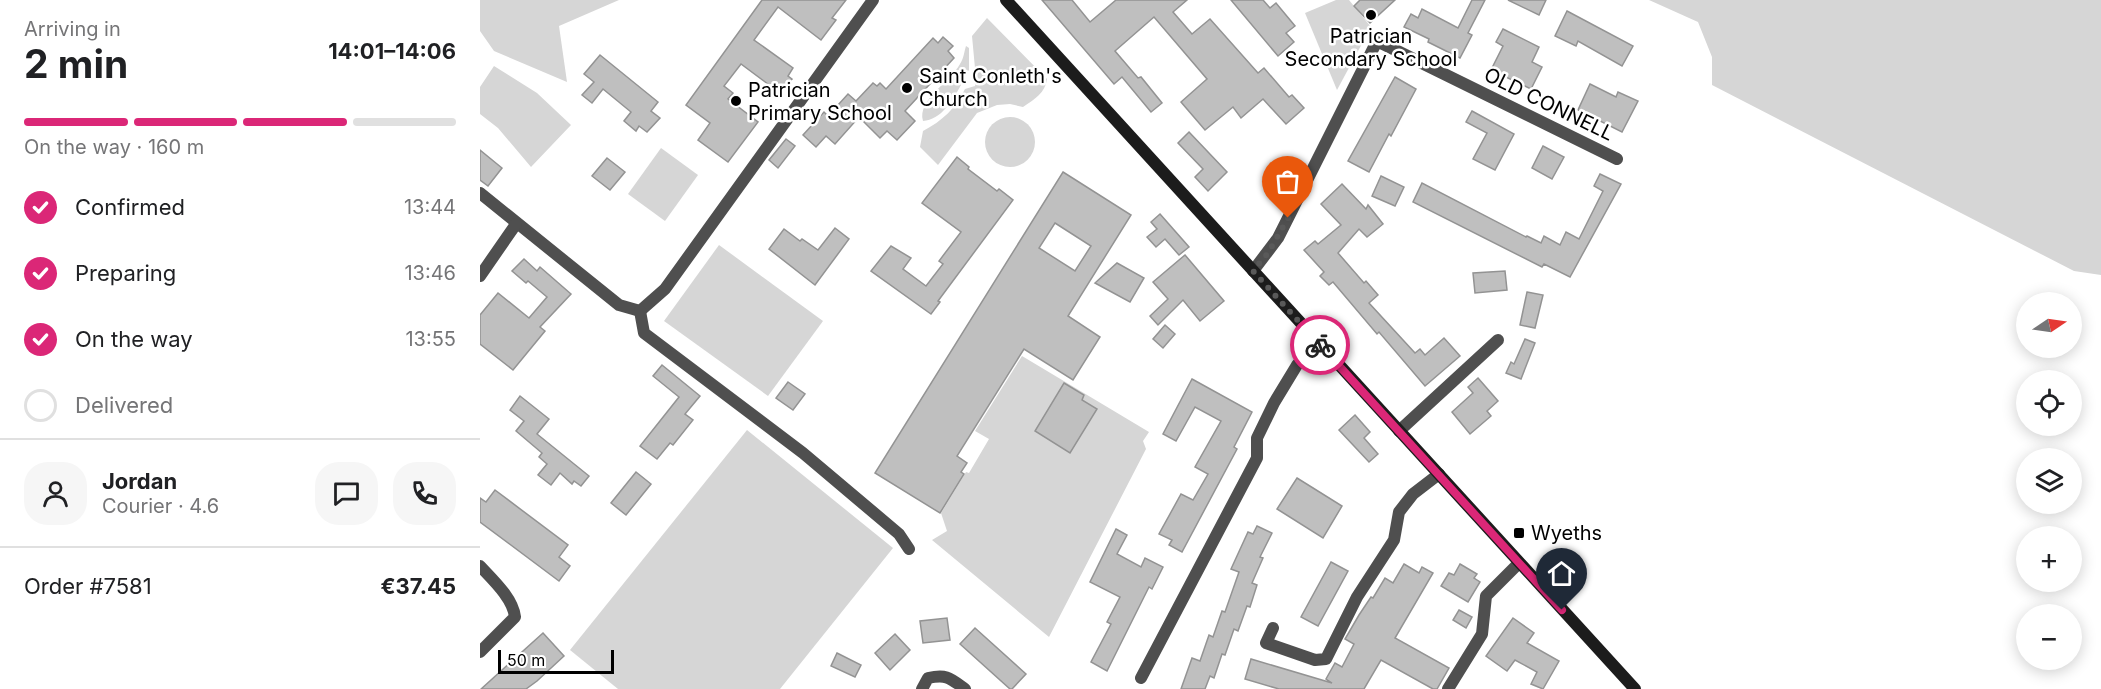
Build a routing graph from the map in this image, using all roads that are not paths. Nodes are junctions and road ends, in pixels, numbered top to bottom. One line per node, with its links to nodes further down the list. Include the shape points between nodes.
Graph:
1 (873, 0): 8 (street, via 665,289)
2 (1006, 0): 6 (main road)
3 (1617, 159): 6 (street, OLD CONNELL, via 1377,41 1278,238)
4 (480, 192): 5 (street)
5 (516, 224): 7 (street); 8 (street, via 619,305)
6 (1253, 271): 10 (main road)
7 (480, 276)
8 (640, 311): 13 (street, via 644,333 803,453 899,534)
9 (1497, 340): 11 (street)
10 (1317, 341): 11 (main road); 18 (street, via 1297,364 1274,403 1257,438 1257,458)
11 (1399, 431): 12 (main road)
12 (1439, 474): 14 (main road); 16 (street, via 1413,494 1399,512 1394,540 1357,597 1326,659 1315,660 1266,644)
13 (909, 549)
14 (1520, 563): 21 (street, via 1486,596 1482,634); 22 (main road)
15 (480, 566): 17 (street, via 505,596 515,617)
16 (1273, 628)
17 (480, 652)
18 (1141, 678)
19 (922, 689): 20 (street, via 928,678 939,676 949,677)
20 (965, 689)
21 (1448, 689)
22 (1635, 689)

